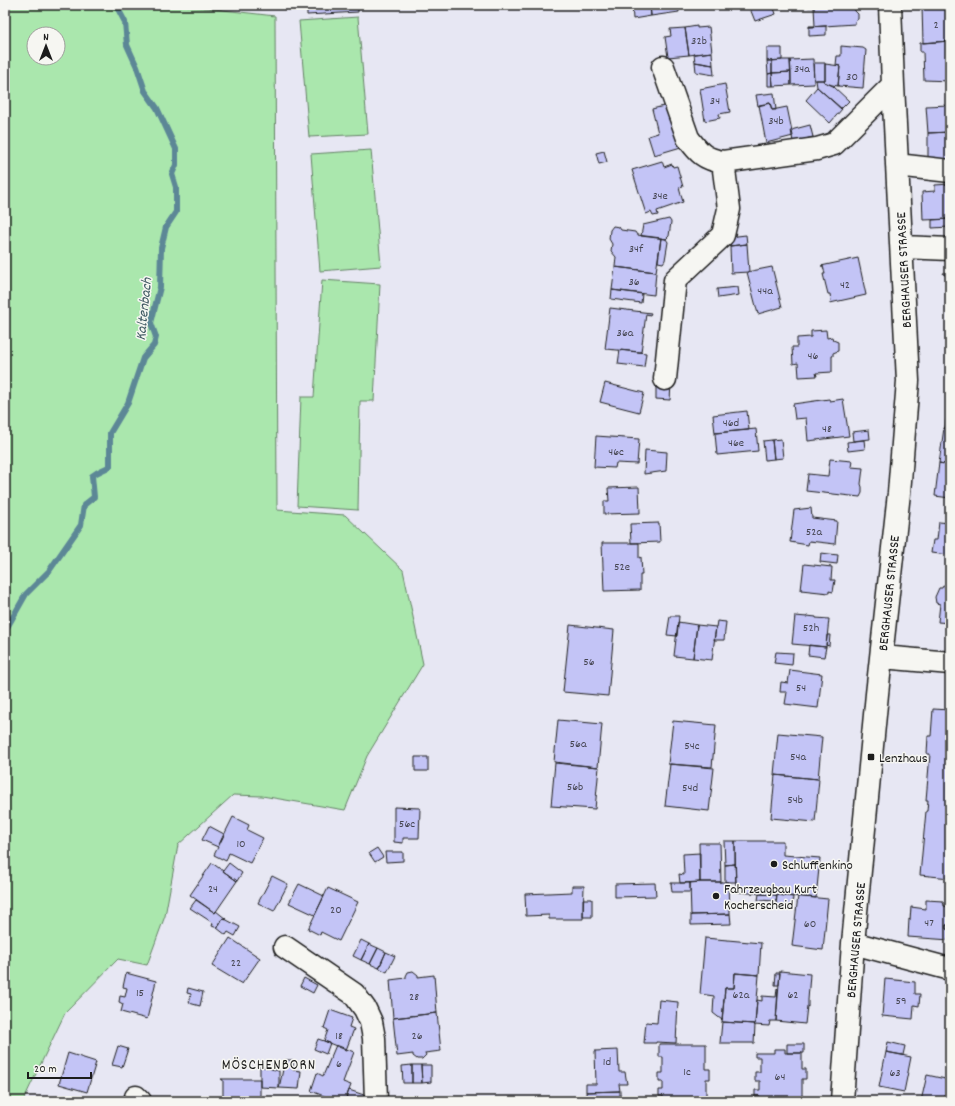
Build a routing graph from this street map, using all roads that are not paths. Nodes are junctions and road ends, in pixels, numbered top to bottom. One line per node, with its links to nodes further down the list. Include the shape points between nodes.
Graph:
1 (890, 5): 3 (street, BERGHAUSER STRASSE)
2 (664, 67): 4 (street, via 688,138 704,157)
3 (893, 85): 4 (street, via 834,144 817,149); 5 (street, BERGHAUSER STRASSE)
4 (723, 162): 9 (street, via 729,209 723,234 675,280)
5 (897, 165): 6 (street); 7 (street, BERGHAUSER STRASSE)
6 (950, 171)
7 (902, 248): 8 (street); 10 (street, BERGHAUSER STRASSE, via 908,381)
8 (950, 249)
9 (665, 379)
10 (882, 657): 11 (street); 12 (street, BERGHAUSER STRASSE)
11 (950, 663)
12 (853, 943): 14 (street); 16 (street, BERGHAUSER STRASSE)
13 (285, 947): 15 (street, via 354,994 366,1009 374,1038)
14 (950, 969)
15 (376, 1101)
16 (842, 1101)

